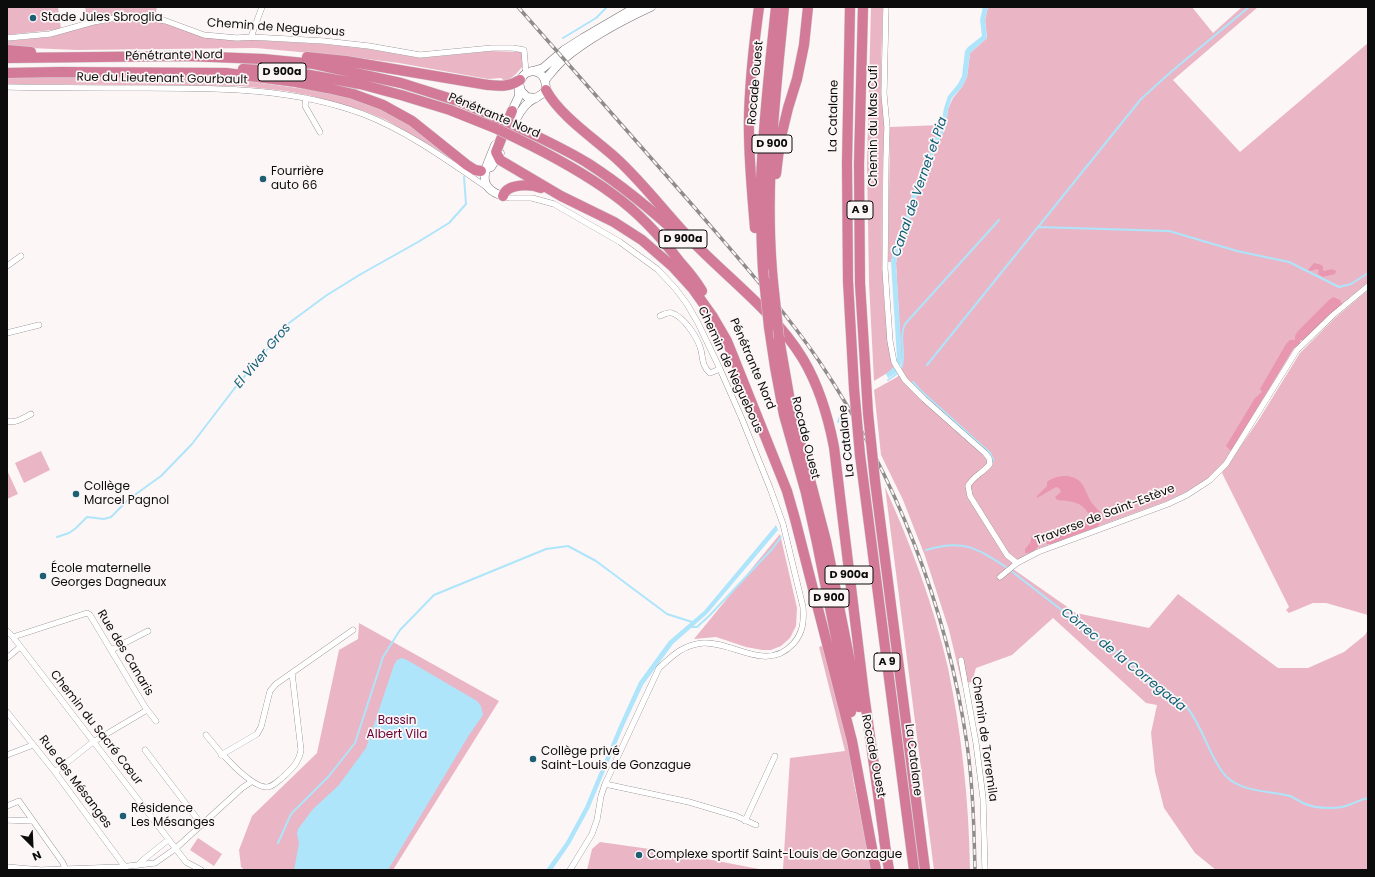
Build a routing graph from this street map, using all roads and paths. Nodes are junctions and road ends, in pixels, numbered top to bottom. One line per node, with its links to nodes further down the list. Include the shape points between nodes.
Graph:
1 (262, 7): 12 (street)
2 (636, 7): 20 (main road, via 564,50 544,68)
3 (651, 7): 21 (main road, via 616,24 563,60)
4 (759, 7): 34 (highway, D 900, via 749,117 750,166)
5 (776, 7): 34 (highway, Rocade Ouest / D 900, via 761,180)
6 (784, 7): 34 (highway, Rocade Ouest / D 900)
7 (808, 7): 34 (highway, D 900, via 797,79 780,141)
8 (850, 7): 86 (highway, La Catalane / A 9, bridge, via 848,281 854,388 860,455)
9 (863, 7): 87 (highway, La Catalane / A 9, bridge, via 859,164 860,283 868,413)
10 (886, 7): 44 (street, Chemin du Mas Cufi, via 885,269 894,362 900,374 924,399 989,458 990,464 970,482 970,496 1007,555)
11 (7, 38): 12 (street, Chemin de Neguebous, via 50,34 93,22 128,16 166,21 204,35)
12 (251, 38): 20 (street, Chemin de Neguebous, via 324,41 420,55 512,48 524,50)
13 (7, 50): 14 (highway)
14 (143, 56): 15 (highway, Pénétrante Nord / D 900a); 16 (highway, Pénétrante Nord / D 900a)
15 (186, 56): 20 (highway, via 257,54 346,61 506,87 515,83); 37 (highway, Pénétrante Nord / D 900a, bridge, via 314,64 360,73 458,100 518,127 555,145 619,185 652,211)
16 (7, 58)
17 (7, 69): 18 (highway, Pénétrante Nord / D 900a)
18 (61, 72): 19 (highway); 28 (highway, via 226,73 327,88 384,105 412,121 467,165 475,170); 43 (highway, Pénétrante Nord / D 900a, bridge, via 214,68 293,72 360,84 450,110 495,128 575,169 635,212 700,286 730,340)
19 (7, 73)
20 (525, 73): 21 (main road, via 540,74); 24 (main road, via 524,95); 25 (main road)
21 (546, 85): 24 (main road); 37 (highway, via 549,95 564,112 639,181 689,237 754,299)
22 (7, 87): 23 (street, Rue du Lieutenant Gourbault, via 240,89)
23 (306, 98): 26 (street, via 305,106); 29 (street, Rue du Lieutenant Gourbault, via 363,114 385,124 431,150)
24 (536, 98): 27 (main road, via 522,109)
25 (512, 111): 27 (highway, via 496,152); 28 (main road)
26 (320, 132)
27 (498, 158): 28 (main road); 31 (highway)
28 (486, 170): 29 (main road)
29 (488, 188): 30 (main road)
30 (503, 196): 31 (highway, via 508,190 526,185); 40 (street, Chemin de Neguebous, via 532,198 554,204 620,242 657,269 687,304)
31 (561, 196): 43 (highway, via 614,222 642,240 672,266 693,289 727,341)
32 (21, 256): 33 (street)
33 (7, 266)
34 (764, 266): 37 (highway, Rocade Ouest / D 900, bridge); 75 (highway, Rocade Ouest / D 900, bridge, via 772,282 791,406 829,556)
35 (1368, 286): 44 (street, Traverse de Saint-Estève, via 1297,350 1226,464 1210,480 1168,504 1038,552)
36 (660, 316): 40 (street, via 673,313 682,319 701,350 706,369 710,373)
37 (768, 323): 75 (highway, D 900a, via 783,332 803,360 813,377 829,420); 84 (highway, Rocade Ouest / D 900, via 784,415 806,493 836,630)
38 (39, 325): 39 (street)
39 (7, 333)
40 (720, 369): 67 (street, Chemin de Neguebous, via 783,524 803,607 803,628 800,636 789,648 772,656 744,653 715,643 688,646 672,655 659,668)
41 (30, 414): 42 (street, via 16,421)
42 (7, 421)
43 (787, 491): 83 (highway, D 900a, via 850,734)
44 (1017, 564): 45 (street)
45 (1000, 577)
46 (353, 630): 54 (street)
47 (7, 631): 49 (street, Chemin du Sacré Cœur)
48 (148, 631): 51 (street)
49 (14, 637): 50 (street, Chemin du Sacré Cœur); 51 (street, Rue des Canaris, via 86,613 90,614)
50 (20, 647): 52 (street); 59 (street, Chemin du Sacré Cœur)
51 (111, 650): 55 (street, Rue des Canaris)
52 (7, 658)
53 (961, 660): 88 (street, Chemin de Torremila, via 983,798)
54 (292, 673): 63 (street, via 270,691 262,726 257,734); 66 (street, via 301,750 299,758 292,769 273,786 266,787)
55 (147, 710): 57 (street, Rue des Canaris); 59 (street, Rue des Canaris)
56 (7, 712): 60 (street, Rue des Mésanges)
57 (156, 721)
58 (206, 735): 63 (street)
59 (93, 742): 65 (street, Rue des Canaris); 74 (street, Chemin du Sacré Cœur)
60 (33, 745): 62 (street); 65 (street, Rue des Mésanges)
61 (145, 750): 72 (street)
62 (7, 755)
63 (222, 755): 66 (street)
64 (775, 756): 71 (street)
65 (55, 772): 79 (street, Rue des Mésanges)
66 (251, 782): 72 (street)
67 (605, 784): 71 (street, via 689,802); 82 (street, via 592,834)
68 (7, 806): 70 (street, via 18,801)
69 (7, 820): 70 (street)
70 (32, 821): 80 (street)
71 (745, 821): 73 (street)
72 (202, 825): 76 (street)
73 (756, 825)
74 (168, 840): 76 (street, Chemin du Sacré Cœur); 77 (street)
75 (885, 844): 85 (highway, D 900)
76 (175, 849): 77 (street, via 154,864); 81 (street, Chemin du Sacré Cœur, via 186,862)
77 (138, 866): 79 (street)
78 (7, 867): 80 (street)
79 (125, 867): 80 (street)
80 (66, 870)
81 (201, 870)
82 (570, 870)
83 (876, 870)
84 (881, 870)
85 (890, 870)
86 (914, 870)
87 (925, 870)
88 (985, 870)

